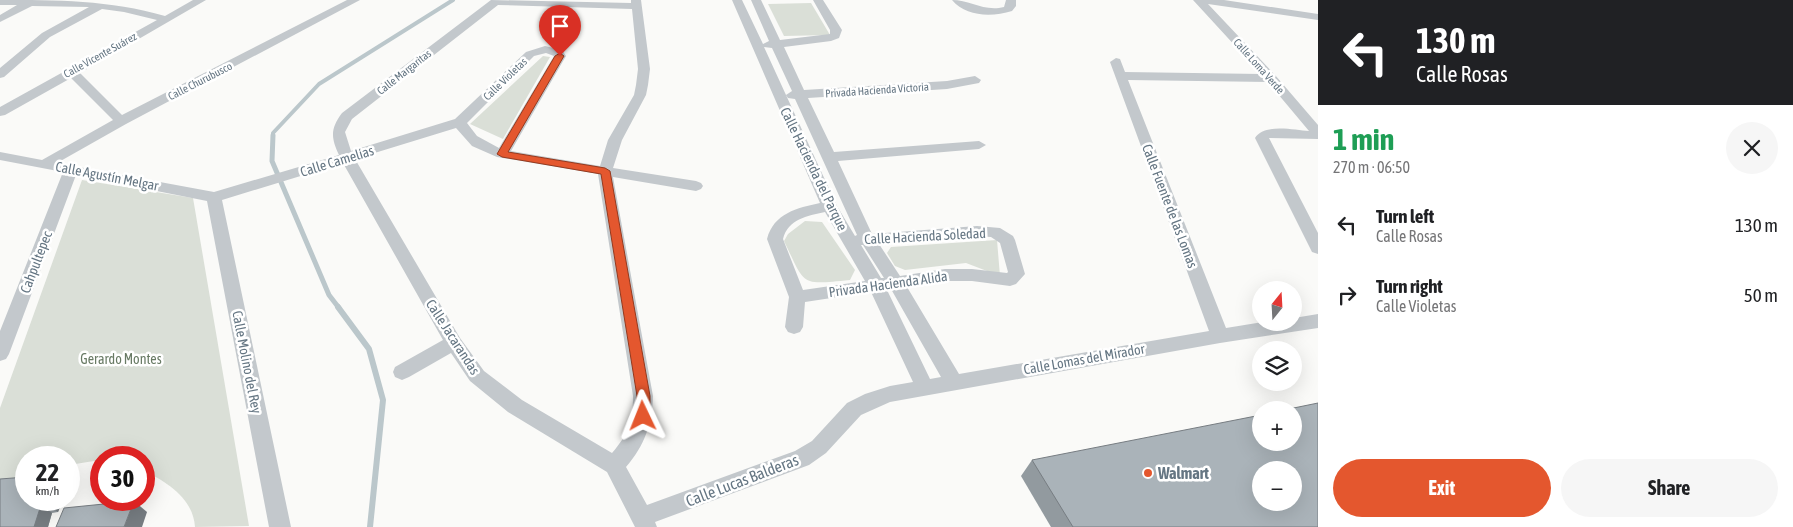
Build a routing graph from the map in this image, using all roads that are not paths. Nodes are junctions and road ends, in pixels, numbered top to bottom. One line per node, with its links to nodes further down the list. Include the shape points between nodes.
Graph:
1 (201, 0): 16 (street, Calle Vicente Suárez)
2 (760, 0): 10 (street); 18 (street, Calle Hacienda del Parque)
3 (818, 0): 18 (street, via 836,30 835,36)
4 (957, 0): 5 (street, via 988,12 1008,9)
5 (1011, 0)
6 (1198, 0): 23 (street, Calle Loma Verde)
7 (1202, 0): 15 (street)
8 (348, 1): 28 (street, Calle Churubusco)
9 (497, 1): 13 (street); 35 (street, Calle Margaritas, via 347,116 337,130)
10 (738, 1): 19 (street, Calle Hacienda del Parque)
11 (0, 2): 12 (street)
12 (30, 3): 14 (street); 17 (street)
13 (636, 3): 38 (street, via 644,69 642,85 640,95 615,140)
14 (102, 5): 16 (street, via 140,11); 22 (street, via 46,36)
15 (1317, 12)
16 (164, 19): 21 (street, Calle Vicente Suárez)
17 (0, 20)
18 (777, 44): 19 (street); 25 (street, Calle Hacienda del Parque)
19 (759, 46): 26 (street, Calle Hacienda del Parque)
20 (1118, 69): 23 (street, Calle Fuente de las Lomas); 52 (street, Calle Fuente de las Lomas)
21 (71, 71): 27 (street, Calle Vicente Suárez); 28 (street)
22 (0, 74)
23 (1271, 78): 30 (street, Calle Loma Verde)
24 (975, 80): 25 (street, Privada Hacienda Victoria, via 947,85)
25 (801, 95): 26 (street, Privada Hacienda Victoria); 34 (street, Calle Hacienda del Parque)
26 (779, 97): 41 (street, Calle Hacienda del Parque)
27 (0, 112)
28 (121, 121): 36 (street, Calle Churubusco)
29 (460, 122): 32 (street, via 475,143); 32 (street, Calle Violetas, via 530,54 545,49 558,52 560,56); 35 (street, Calle Camelias)
30 (1318, 134): 44 (street, via 1270,133 1262,138)
31 (978, 145): 34 (street)
32 (502, 154): 38 (street)
33 (0, 156): 36 (street, Calle Agustín Melgar)
34 (830, 156): 42 (street, Calle Hacienda del Parque)
35 (347, 158): 40 (street, Calle Camelias); 53 (street, Calle Jacarandas)
36 (46, 163): 37 (street, Calle Agustín Melgar)
37 (71, 169): 40 (street, Calle Agustín Melgar); 51 (street, Cahpultepec)
38 (605, 171): 39 (street); 59 (street, via 643,396 640,432)
39 (696, 186)
40 (214, 197): 61 (street, Calle Molino del Rey)
41 (829, 206): 43 (street, Calle Hacienda del Parque); 48 (street, via 796,214 785,220 776,232 775,240)
42 (867, 239): 43 (street, Calle Hacienda Soledad); 45 (street, Calle Hacienda Soledad, via 961,231 1001,235 1007,240 1016,268 1017,274); 46 (street, Calle Hacienda del Parque)
43 (850, 242): 47 (street, Calle Hacienda del Parque)
44 (1318, 248)
45 (1010, 280): 46 (street, Privada Hacienda Alida, via 958,274)
46 (896, 283): 47 (street, Privada Hacienda Alida); 56 (street, Calle Hacienda del Parque)
47 (877, 286): 48 (street, Privada Hacienda Alida); 57 (street, Calle Hacienda del Parque)
48 (797, 297): 50 (street)
49 (1318, 321): 52 (street, Calle Lomas del Mirador)
50 (794, 327)
51 (4, 336): 54 (street, Cahpultepec)
52 (1220, 336): 56 (street, Calle Lomas del Mirador)
53 (454, 343): 55 (street); 59 (street, Calle Jacarandas, via 477,376 497,393)
54 (0, 354)
55 (402, 372)
56 (954, 382): 57 (street, Calle Lomas del Mirador)
57 (925, 388): 58 (street, Calle Lomas del Mirador, via 890,394)
58 (854, 409): 60 (street, Calle Lucas Balderas, via 819,447 802,458)
59 (614, 465): 60 (street)
60 (644, 522)
61 (280, 527)

